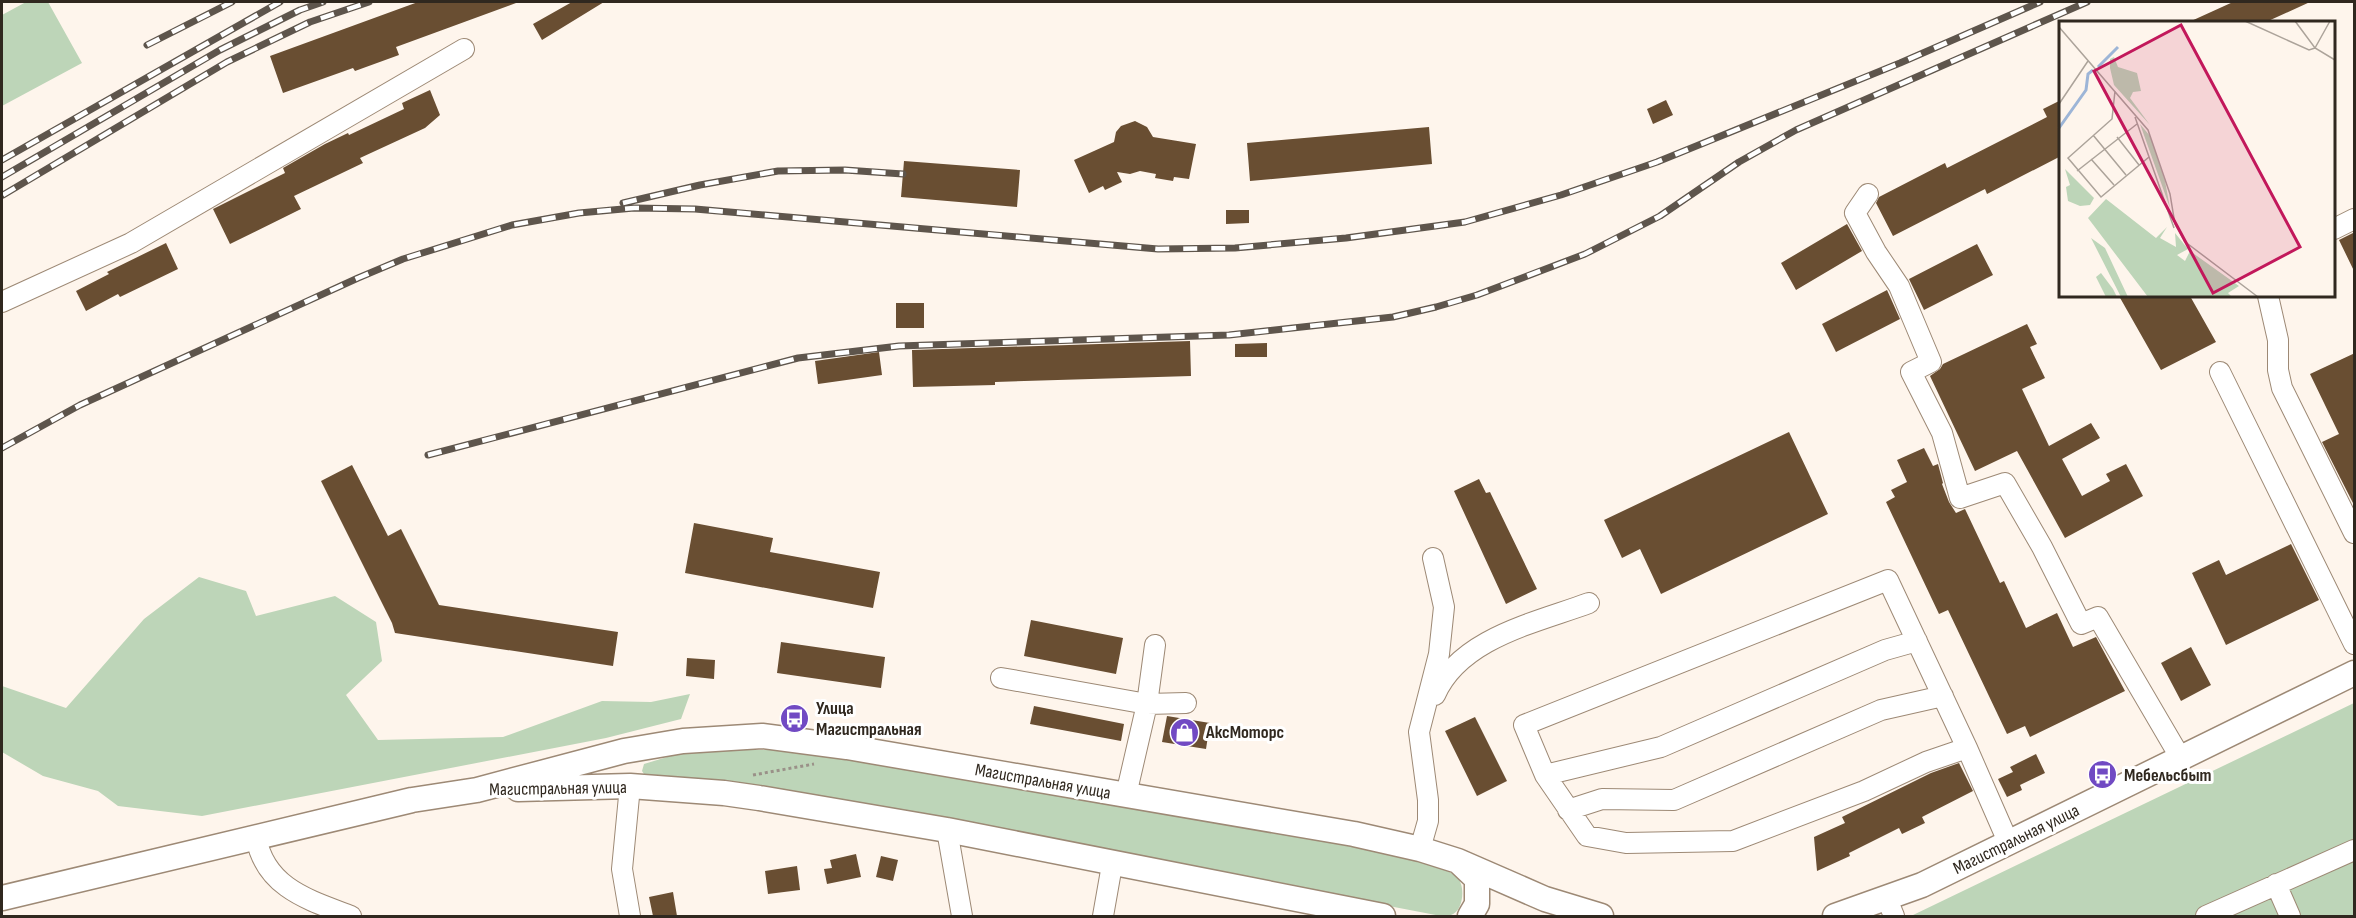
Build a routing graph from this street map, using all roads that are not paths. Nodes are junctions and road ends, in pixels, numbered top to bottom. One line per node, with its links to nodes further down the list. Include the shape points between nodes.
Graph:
1 (464, 49): 6 (street, via 131,243)
2 (1868, 194): 22 (street, via 1855,213 1899,286 1931,362 1911,372 1942,433 1960,498 2005,483 2081,624 2098,617)
3 (2355, 219): 4 (street)
4 (2335, 229)
5 (2268, 297): 8 (street, via 2278,340 2282,388)
6 (2, 302)
7 (2220, 372): 12 (street)
8 (2355, 533)
9 (1432, 558): 19 (street, via 1444,607 1438,654)
10 (1589, 603): 19 (street, via 1485,642 1456,663 1439,685)
11 (1917, 641): 16 (street); 23 (street, via 1886,650 1661,747); 23 (street, via 1888,580 1524,725)
12 (2355, 644)
13 (1155, 645): 18 (street)
14 (2355, 673): 22 (main road, Магистральная улица)
15 (1001, 678): 18 (street)
16 (1943, 696): 20 (street); 27 (street, via 1881,710 1674,800 1602,799)
17 (1186, 703): 18 (street)
18 (1147, 704): 26 (street)
19 (1419, 732): 31 (street, via 1428,800 1428,821)
20 (1967, 748): 27 (street, via 1733,841 1626,843 1587,836); 30 (street)
21 (624, 751): 24 (main road); 25 (main road, Магистральная улица); 26 (main road, Магистральная улица, via 683,741 762,736)
22 (2181, 757): 30 (main road, Магистральная улица)
23 (1545, 775): 27 (street)
24 (630, 786): 25 (main road, Магистральная улица); 28 (main road, Магистральная улица, via 724,793); 39 (street, via 622,869)
25 (477, 790): 29 (main road, Магистральная улица, via 412,800)
26 (1126, 795): 31 (main road, Магистральная улица, via 1293,822)
27 (1568, 810)
28 (946, 830): 34 (main road, Магистральная улица); 40 (street)
29 (256, 837): 36 (main road, Магистральная улица); 38 (street, via 267,868 285,886)
30 (2008, 844): 37 (main road, Магистральная улица)
31 (1420, 849): 33 (main road, Магистральная улица)
32 (2354, 850): 35 (street)
33 (1458, 861): 43 (main road, via 1477,879 1477,904); 44 (main road, Магистральная улица, via 1545,899)
34 (1112, 865): 41 (street); 42 (main road, Магистральная улица)
35 (2276, 884): 46 (street); 47 (street)
36 (2, 898)
37 (1891, 908): 45 (main road, Магистральная улица)
38 (351, 916)
39 (630, 916)
40 (962, 916)
41 (1103, 916)
42 (1383, 916)
43 (1470, 916)
44 (1601, 916)
45 (1835, 916)
46 (2206, 916)
47 (2290, 916)

